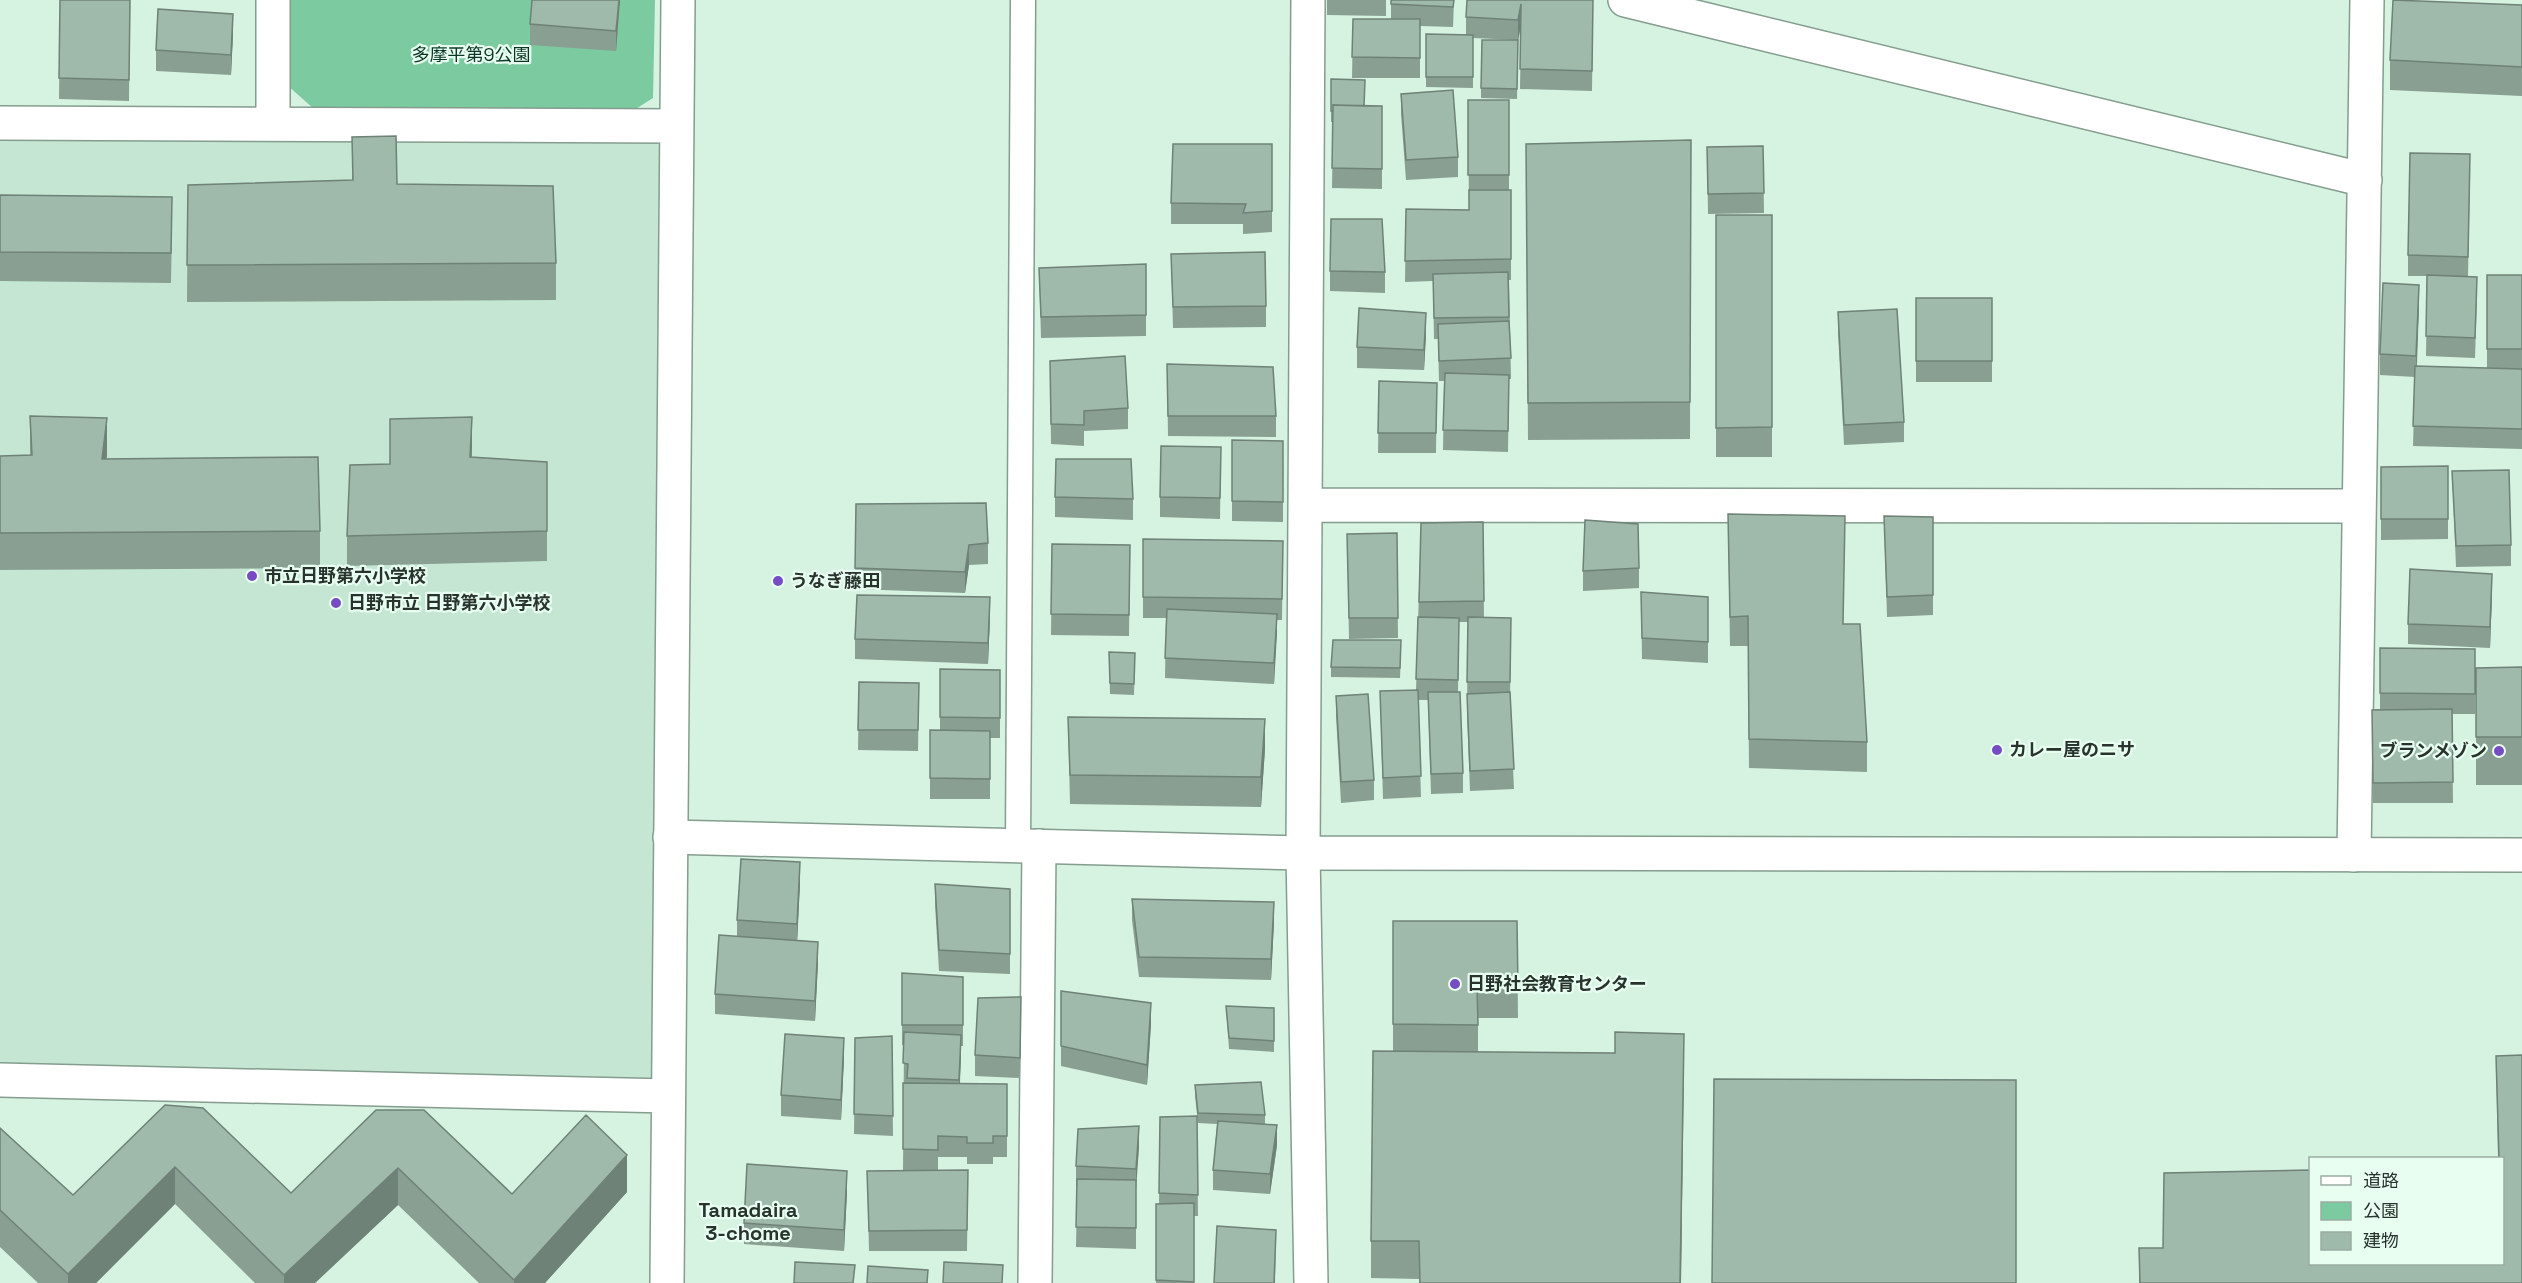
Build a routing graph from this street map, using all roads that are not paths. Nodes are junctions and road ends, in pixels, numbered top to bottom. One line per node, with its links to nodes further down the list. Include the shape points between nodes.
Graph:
1 (273, 0): 8 (street)
2 (678, 0): 9 (street)
3 (1023, 0): 14 (lane)
4 (1308, 0): 11 (street)
5 (1625, 0): 10 (street)
6 (2367, 0): 10 (street)
7 (0, 123): 8 (street)
8 (273, 124): 9 (street)
9 (676, 126): 13 (street)
10 (2365, 180): 12 (street)
11 (1306, 505): 12 (street); 15 (street)
12 (2359, 506): 16 (street)
13 (670, 837): 14 (street); 19 (street)
14 (1029, 845): 15 (street); 21 (street)
15 (1303, 852): 16 (street); 22 (street)
16 (2354, 855): 17 (street)
17 (2522, 855)
18 (0, 1080): 19 (street)
19 (668, 1096): 20 (street)
20 (667, 1283)
21 (1035, 1283)
22 (1311, 1283)

